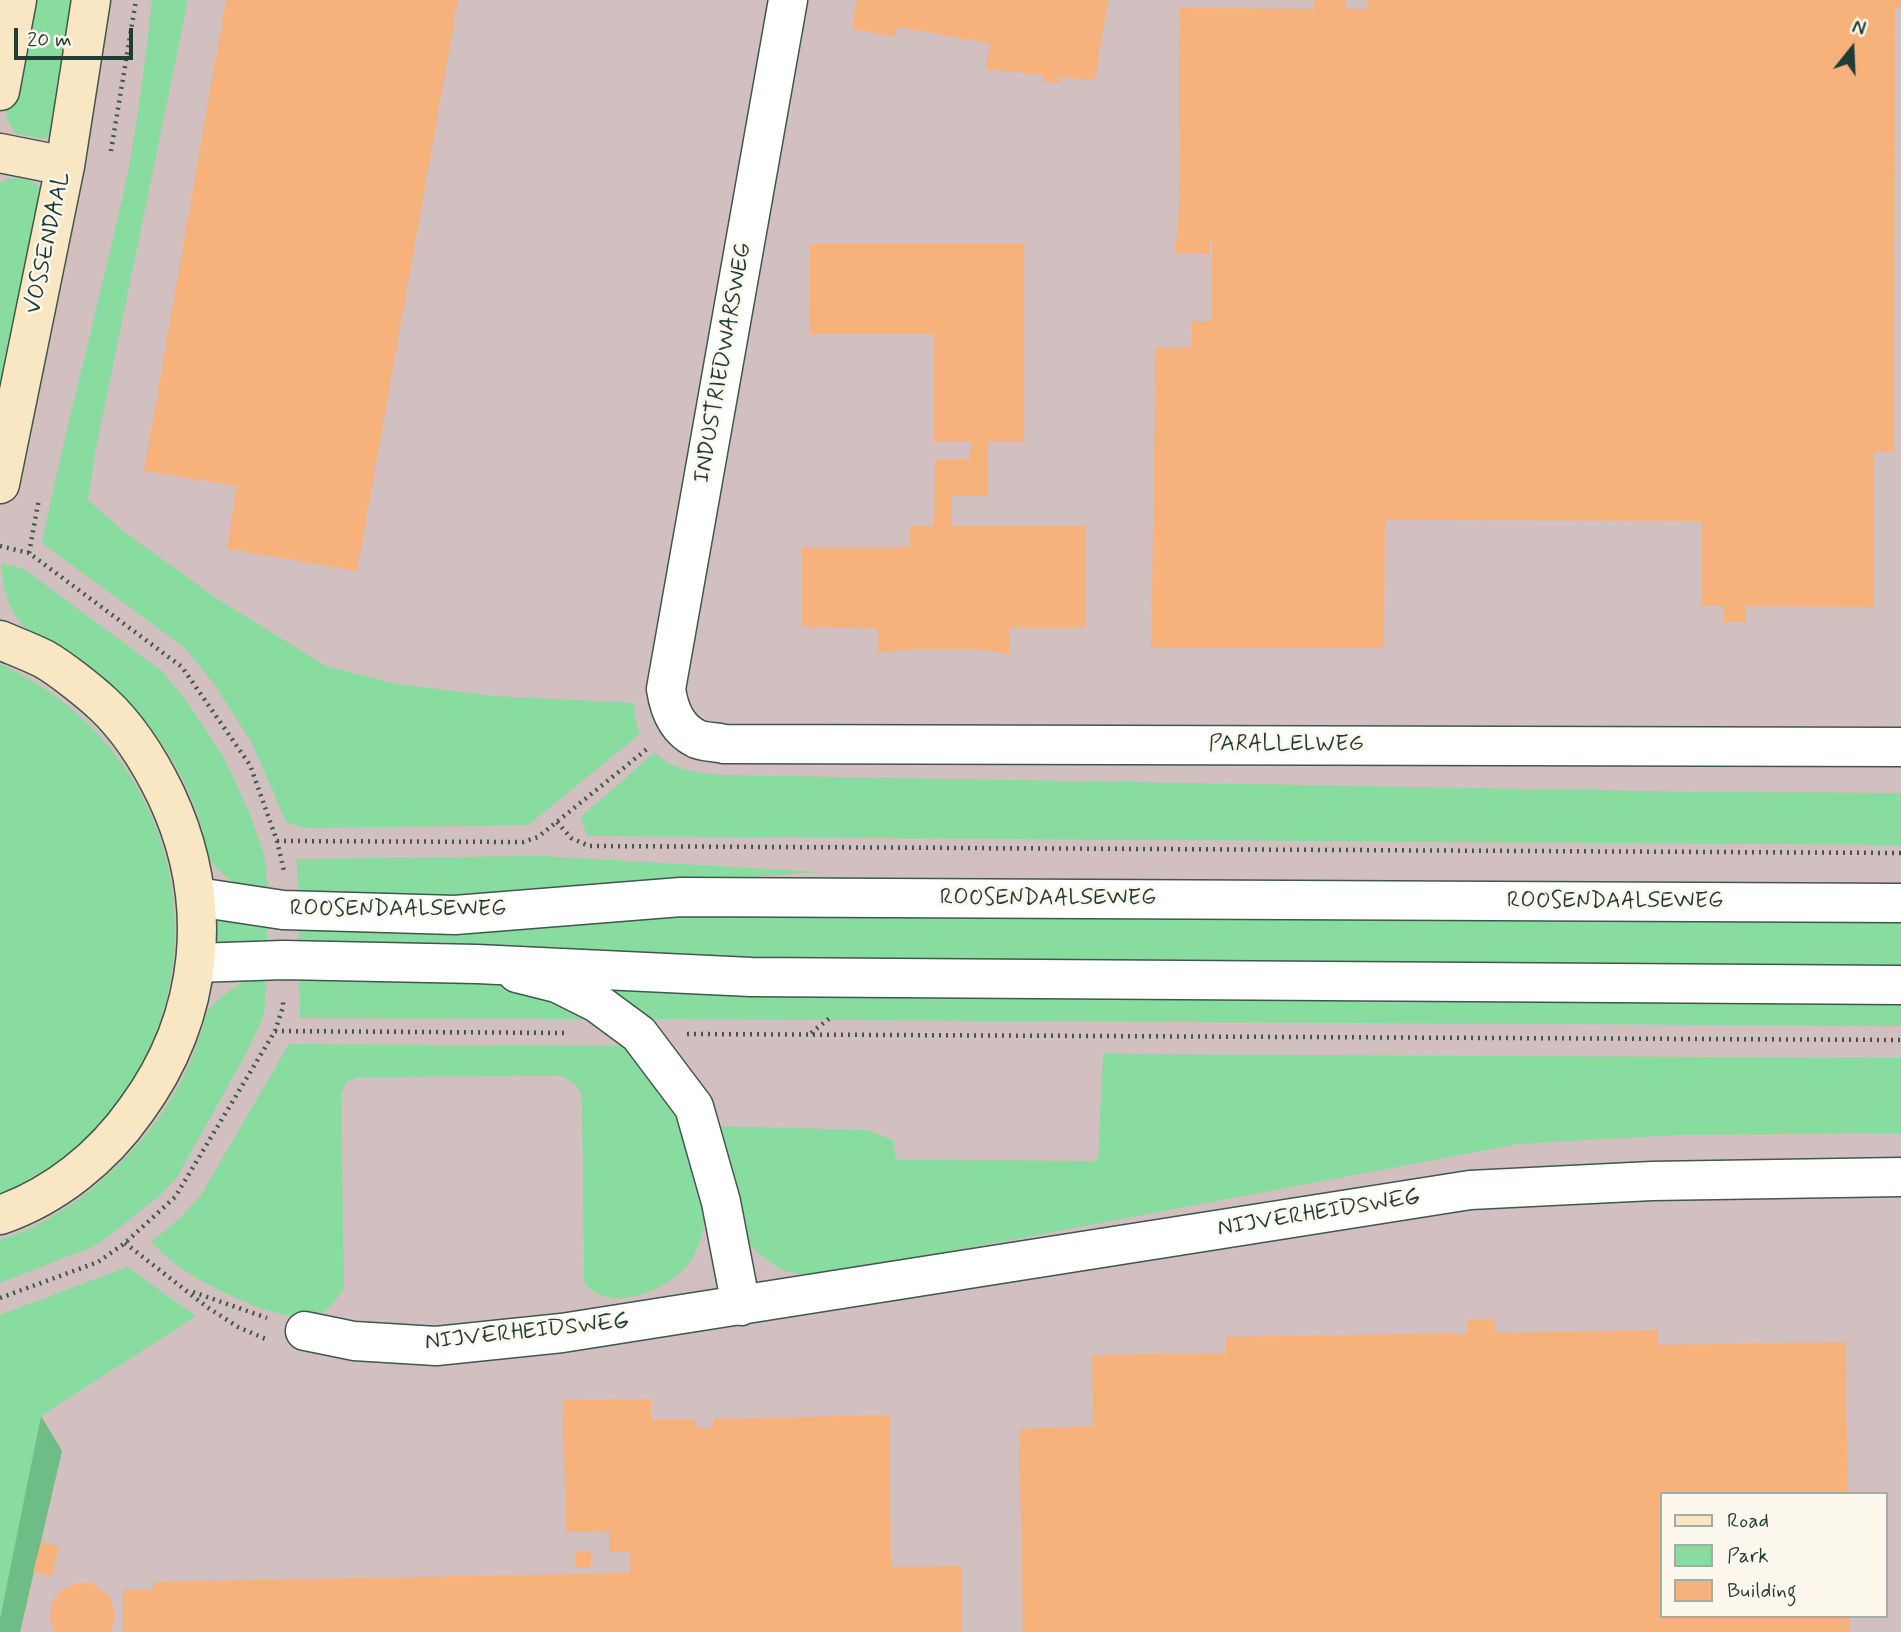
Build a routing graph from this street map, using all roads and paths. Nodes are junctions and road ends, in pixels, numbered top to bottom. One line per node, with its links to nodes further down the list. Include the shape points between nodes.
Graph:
1 (17, 0): 4 (main road)
2 (91, 0): 6 (main road, VOSSENDAAL)
3 (788, 0): 9 (street, INDUSTRIEDWARSWEG, via 666,689 668,706)
4 (0, 90)
5 (0, 153): 6 (main road)
6 (65, 166): 7 (main road, VOSSENDAAL)
7 (0, 484)
8 (0, 640): 14 (main road, via 46,660 104,705 150,761 181,827)
9 (678, 724): 10 (street, PARALLELWEG, via 697,739 724,744); 11 (path)
10 (1901, 747)
11 (557, 822): 12 (path, via 523,842); 13 (path, via 571,838 589,846)
12 (276, 841)
13 (1901, 853)
14 (197, 897): 15 (street, ROOSENDAALSEWEG, via 283,910 455,915 681,897); 16 (main road)
15 (1901, 903)
16 (196, 963): 17 (street); 24 (main road, via 182,1025 156,1083 119,1134 72,1177)
17 (477, 964): 18 (street, via 751,977); 21 (street, via 558,983 597,1003)
18 (1901, 985)
19 (275, 1031): 20 (path)
20 (572, 1033)
21 (639, 1034): 22 (path); 26 (street, via 694,1107 721,1202)
22 (1901, 1040)
23 (1901, 1177): 26 (street, NIJVERHEIDSWEG, via 1652,1181 1470,1191)
24 (0, 1215)
25 (125, 1242): 27 (path, via 189,1291)
26 (741, 1306): 27 (street, NIJVERHEIDSWEG, via 436,1346)
27 (305, 1331)

